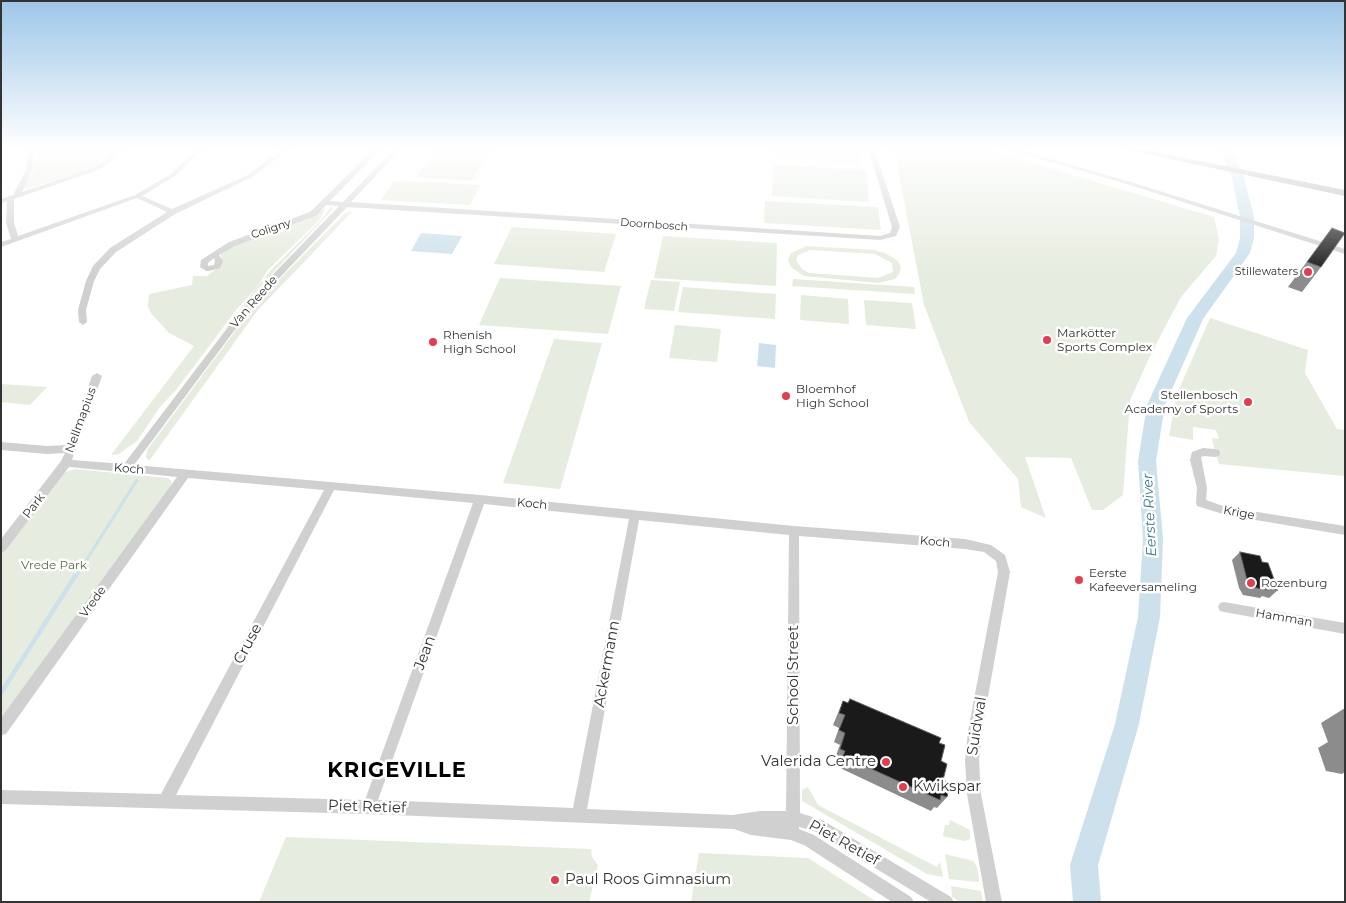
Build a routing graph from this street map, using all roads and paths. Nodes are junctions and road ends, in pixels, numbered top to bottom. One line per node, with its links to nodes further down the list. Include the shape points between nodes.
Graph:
1 (18, 190): 10 (street)
2 (33, 190): 10 (street)
3 (148, 190): 9 (street)
4 (219, 190): 14 (street)
5 (338, 190): 12 (street, Coligny)
6 (359, 190): 13 (street, Van Reede)
7 (884, 190): 13 (street, Doornbosch, via 896,227 893,234 880,238)
8 (1151, 190): 17 (street)
9 (137, 196): 14 (street); 15 (street)
10 (14, 197): 11 (street); 15 (street, via 10,223)
11 (1, 201)
12 (325, 203): 13 (street, Doornbosch); 18 (street, Coligny, via 308,217 246,237 215,254 219,261 217,266 209,269)
13 (344, 206): 25 (street, Van Reede, via 248,308)
14 (172, 212): 19 (street, via 119,244 101,261 90,281 82,310)
15 (15, 240): 16 (street)
16 (1, 245)
17 (1345, 252)
18 (203, 265)
19 (83, 322)
20 (97, 376): 22 (street, Nellmapius)
21 (1, 446): 22 (street)
22 (71, 449): 24 (street, Nellmapius)
23 (1215, 453): 31 (street, Krige, via 1196,455 1202,488 1201,503 1226,512)
24 (66, 463): 25 (street, Koch); 32 (street, Park)
25 (125, 470): 26 (street, Koch)
26 (186, 474): 27 (street, Koch); 36 (street, Vrede)
27 (331, 486): 28 (street, Koch); 38 (street, Cruse)
28 (480, 499): 29 (street, Koch); 39 (street, Jean)
29 (635, 514): 30 (street, Koch); 40 (street, Ackermann)
30 (794, 531): 33 (street, Koch, via 965,544); 41 (street, School Street)
31 (1345, 531)
32 (1, 548)
33 (996, 553): 44 (street, Suidwal, via 1002,563 1003,582 972,760 974,794)
34 (1224, 607): 35 (street, Hamman)
35 (1345, 629)
36 (1, 730)
37 (1, 797): 38 (street, Piet Retief)
38 (166, 802): 39 (street, Piet Retief)
39 (369, 807): 40 (street, Piet Retief)
40 (579, 815): 41 (street, Piet Retief, via 732,822 751,828)
41 (792, 826): 42 (street, Piet Retief); 43 (street, Piet Retief, via 818,825)
42 (906, 902)
43 (946, 902)
44 (994, 902)

